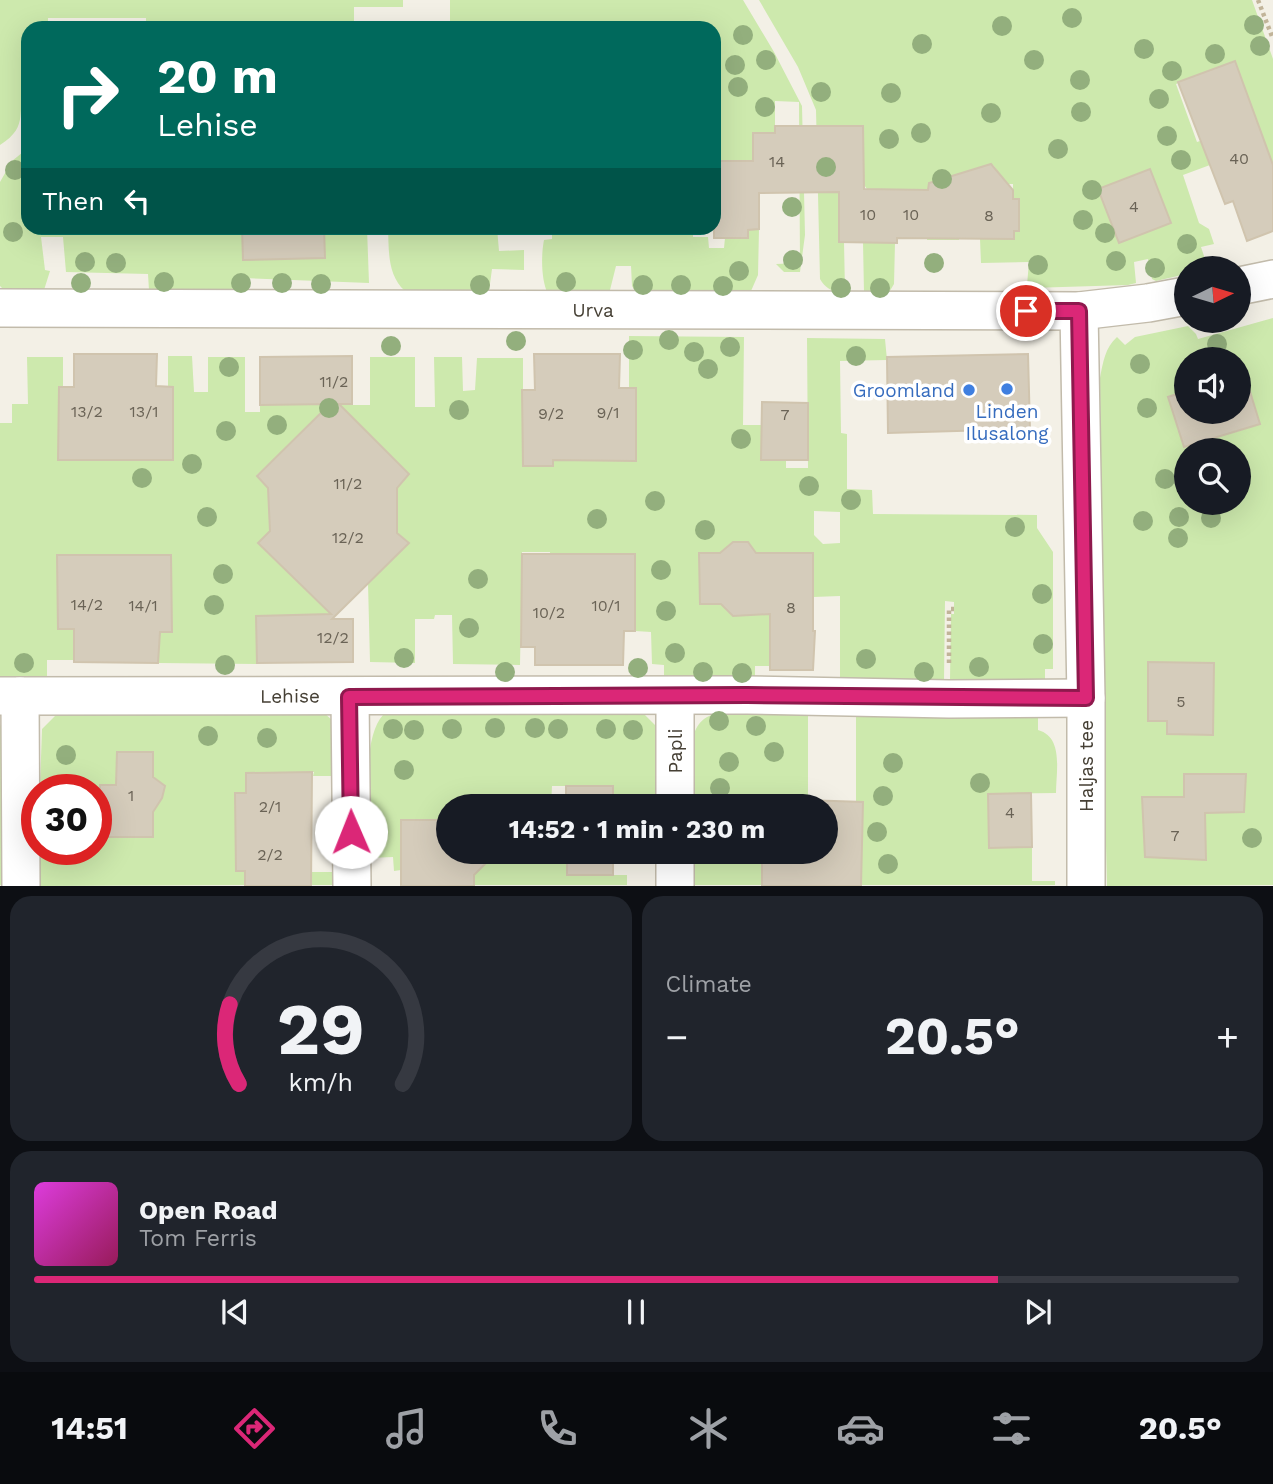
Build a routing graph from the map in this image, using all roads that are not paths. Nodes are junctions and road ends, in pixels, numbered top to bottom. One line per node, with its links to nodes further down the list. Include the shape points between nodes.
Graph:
1 (1273, 279): 2 (street)
2 (1251, 284)
3 (1174, 298): 5 (street, Urva)
4 (0, 308): 5 (street, Urva)
5 (1079, 311): 9 (street, Haljas tee)
6 (10, 696): 8 (street, Lehise); 12 (street)
7 (675, 696): 8 (street, Lehise); 9 (street, Lehise); 10 (street, Papli)
8 (349, 697): 13 (street)
9 (1086, 698): 15 (street, Haljas tee)
10 (675, 794)
11 (675, 864): 14 (street)
12 (21, 886)
13 (352, 886)
14 (675, 886)
15 (1086, 886)

